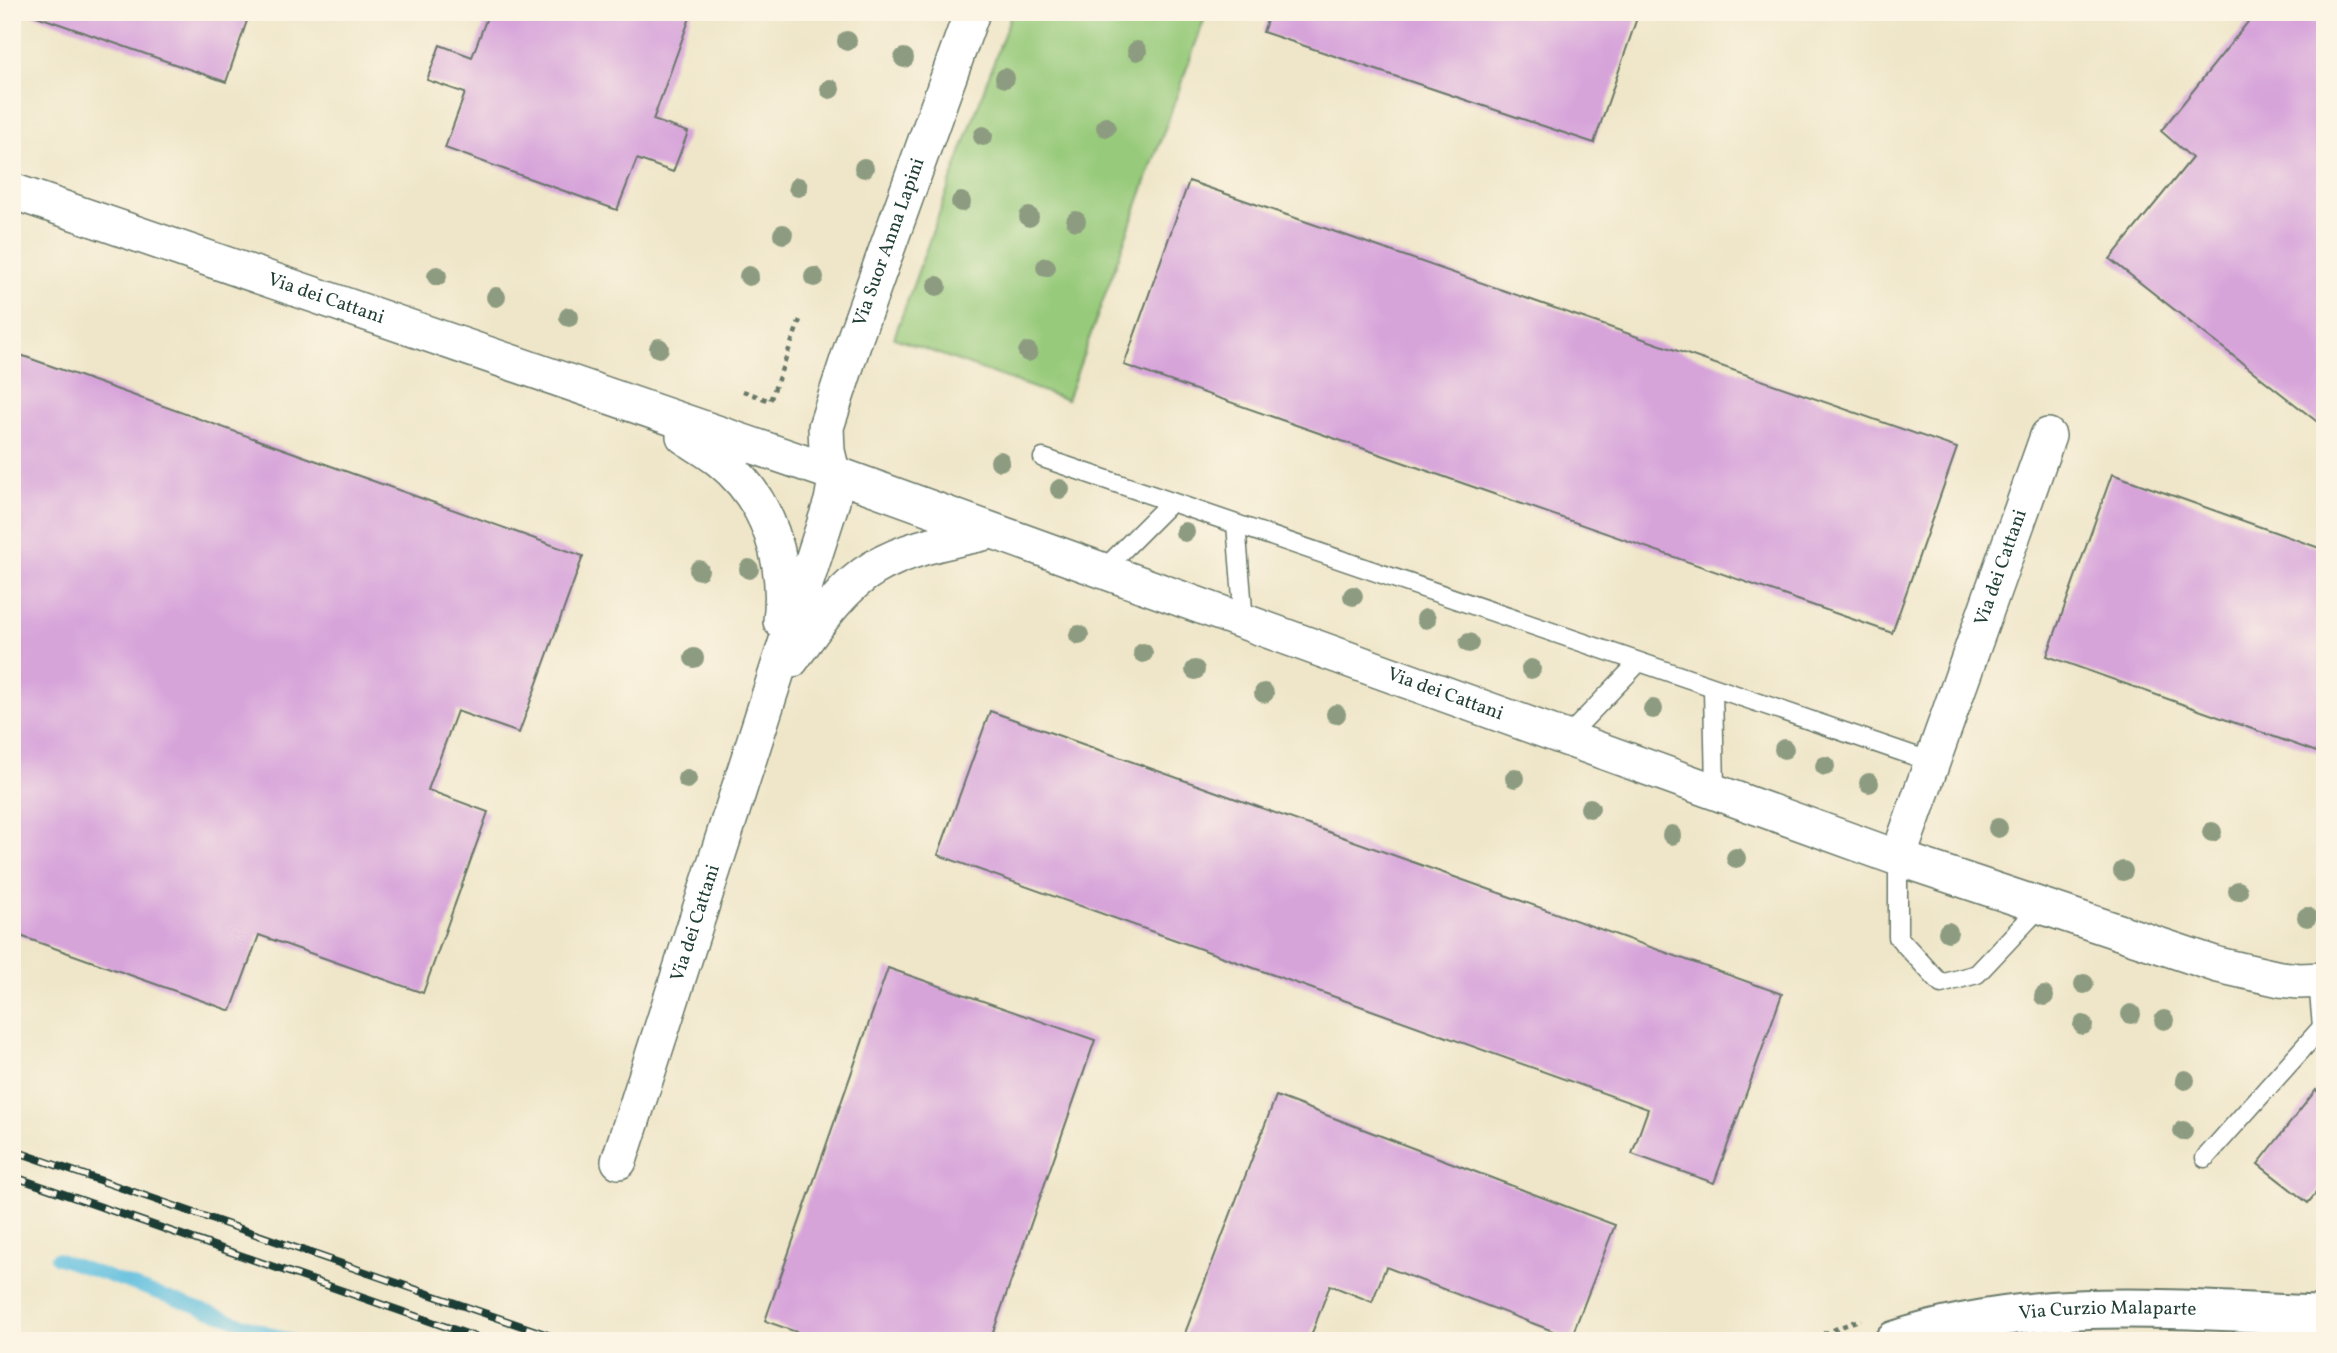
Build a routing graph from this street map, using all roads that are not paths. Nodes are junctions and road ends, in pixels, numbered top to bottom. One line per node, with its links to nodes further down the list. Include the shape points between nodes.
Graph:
1 (972, 12): 6 (street, Via Suor Anna Lapini, via 826,427)
2 (12, 191): 3 (street, Via dei Cattani)
3 (642, 408): 6 (street, Via dei Cattani); 13 (street, Via dei Cattani, via 720,459 760,507 783,578)
4 (2048, 436): 16 (street, Via dei Cattani)
5 (1043, 458): 7 (lane)
6 (833, 473): 9 (street, Via dei Cattani); 13 (street, Via dei Cattani, via 832,500)
7 (1171, 502): 8 (lane); 10 (lane)
8 (1236, 524): 11 (lane); 12 (lane)
9 (992, 531): 10 (street, Via dei Cattani); 13 (street, Via dei Cattani, via 915,550 871,569 820,620)
10 (1102, 570): 11 (street, Via dei Cattani)
11 (1244, 622): 15 (street, Via dei Cattani)
12 (1639, 662): 14 (lane); 15 (lane)
13 (773, 684): 22 (street, Via dei Cattani)
14 (1713, 688): 16 (lane); 17 (lane)
15 (1567, 737): 17 (street, Via dei Cattani)
16 (1932, 762): 18 (street, Via dei Cattani)
17 (1715, 790): 18 (street, Via dei Cattani)
18 (1898, 858): 19 (street, Via dei Cattani); 19 (lane, via 1898,937 1941,984 1977,974)
19 (2042, 905): 20 (street, Via dei Cattani, via 2218,965 2280,979)
20 (2321, 980): 21 (lane, via 2322,1027)
21 (2205, 1158)
22 (619, 1161)
23 (2325, 1316): 24 (street, Via Curzio Malaparte, via 2114,1307 2055,1309 1938,1327)
24 (1894, 1341)

